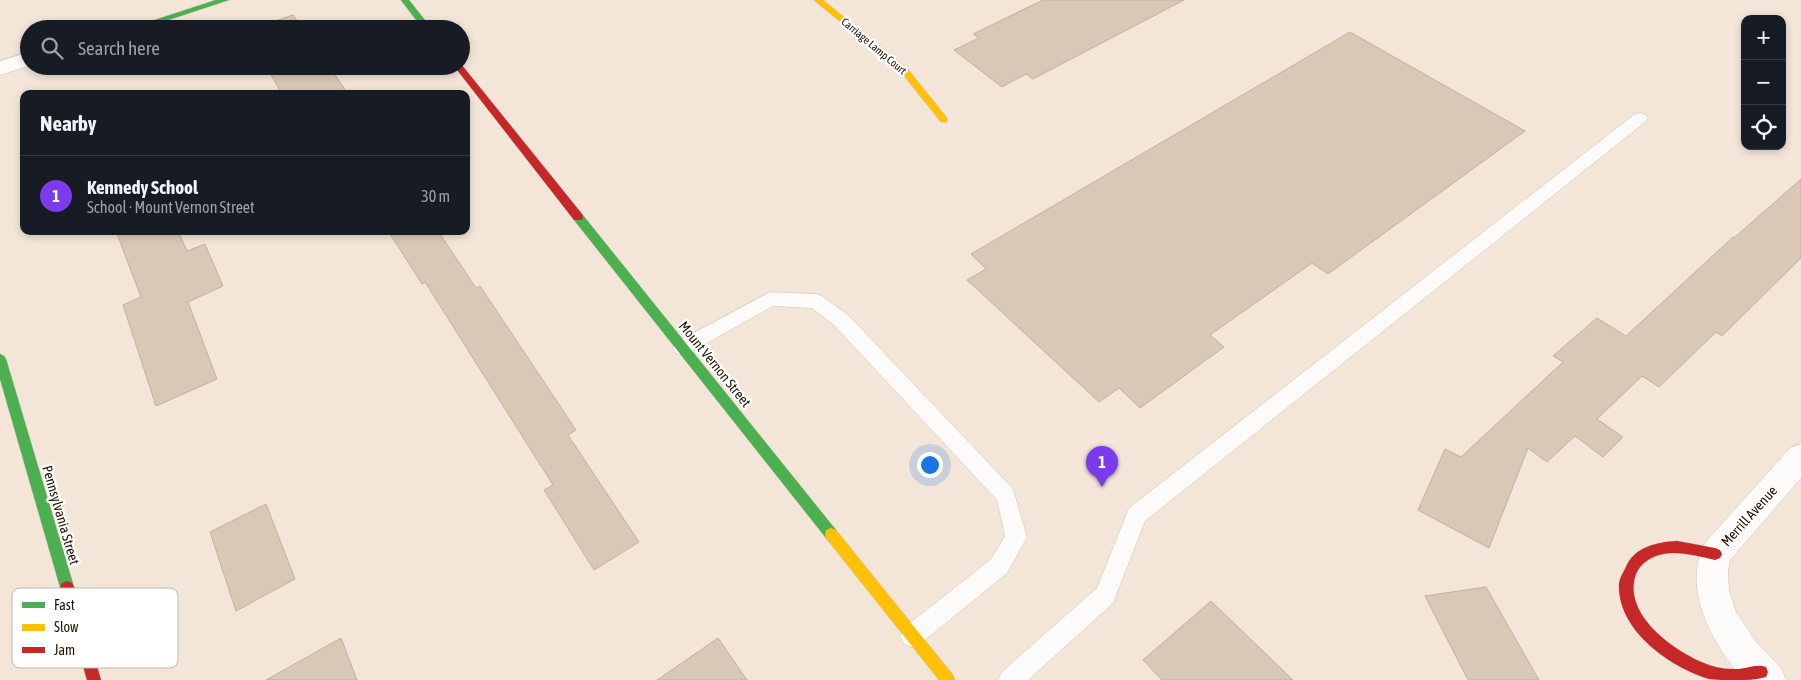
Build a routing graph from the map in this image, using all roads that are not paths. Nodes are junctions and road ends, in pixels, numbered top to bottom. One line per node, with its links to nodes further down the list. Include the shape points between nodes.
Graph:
1 (225, 0): 4 (street)
2 (405, 0): 5 (street)
3 (818, 0): 10 (street, Carriage Lamp Court, via 904,70)
4 (160, 20)
5 (421, 20)
6 (20, 62): 7 (street)
7 (0, 68)
8 (465, 75): 11 (street, Mount Vernon Street)
9 (1640, 118): 21 (lane, via 1137,515 1105,595)
10 (944, 120)
11 (682, 348): 16 (street, Mount Vernon Street); 16 (lane, via 770,299 816,301 842,321 1006,496 1016,538 999,566)
12 (0, 359): 15 (street, Pennsylvania Street)
13 (1801, 457): 14 (street, Merrill Avenue)
14 (1715, 554): 18 (street, Merrill Avenue, via 1710,570 1718,610 1743,652); 18 (street, via 1677,547 1650,552 1633,562 1626,578 1628,599 1639,624 1660,645 1686,661 1722,676)
15 (67, 588)
16 (912, 636): 20 (street, Mount Vernon Street)
17 (90, 668): 19 (street, Pennsylvania Street)
18 (1765, 676)
19 (94, 680)
20 (948, 680)
21 (1010, 680)

